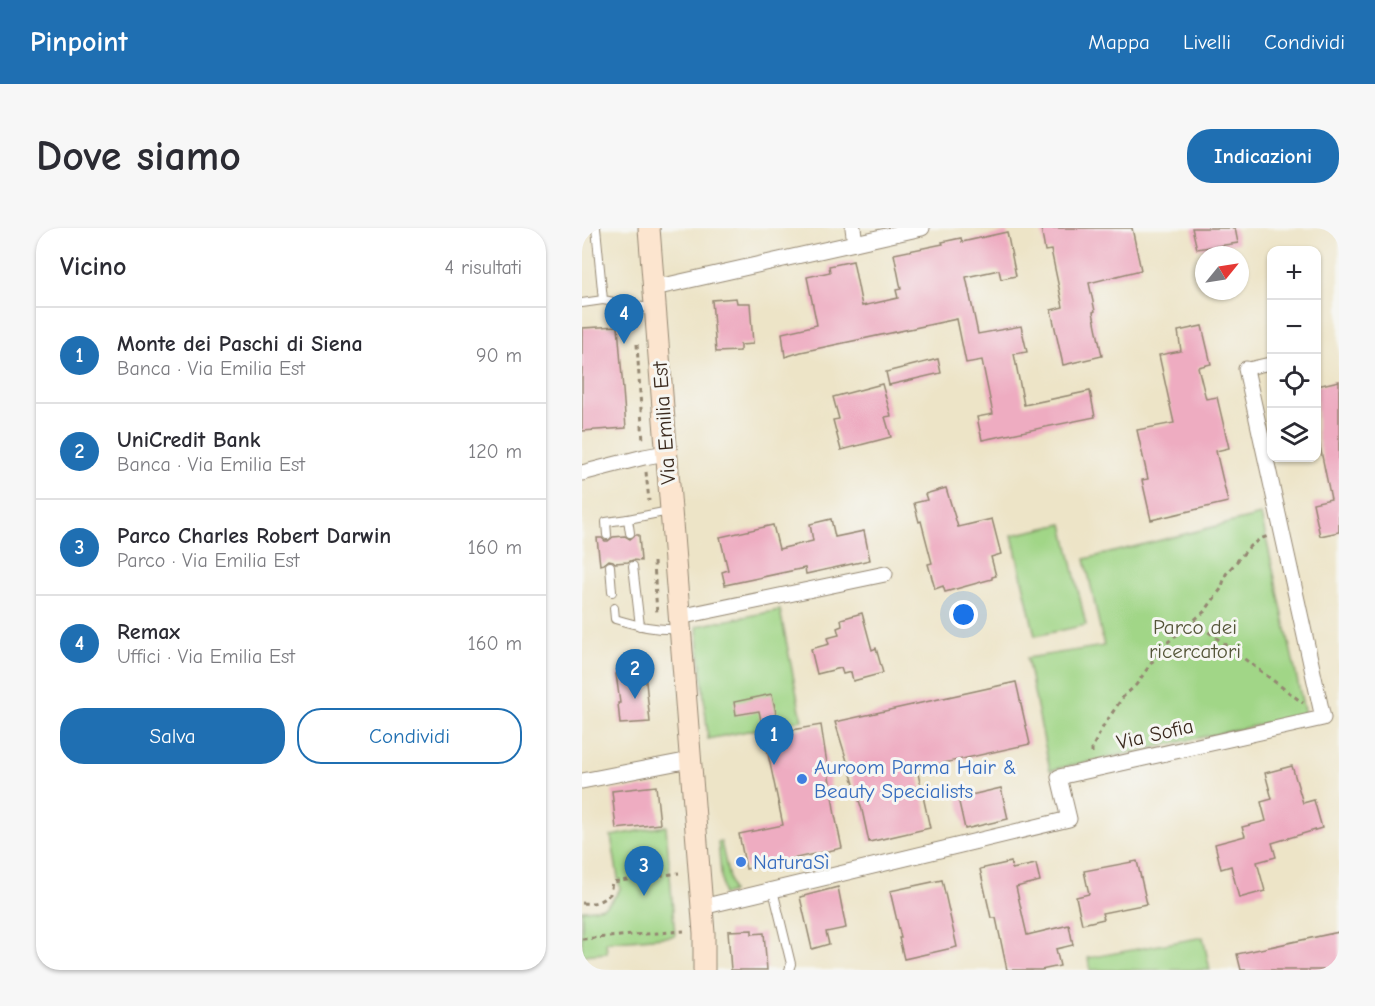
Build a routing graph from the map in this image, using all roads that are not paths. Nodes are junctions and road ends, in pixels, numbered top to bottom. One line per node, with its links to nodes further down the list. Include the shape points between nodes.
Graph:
1 (596, 228): 6 (lane)
2 (649, 228): 5 (main road, Via Emilia Est)
3 (922, 228): 4 (street)
4 (854, 236): 5 (street)
5 (654, 299): 6 (lane); 10 (main road, Via Emilia Est)
6 (603, 300): 7 (lane)
7 (582, 303)
8 (1267, 364): 9 (street)
9 (1246, 369): 25 (street, Via Sofia, via 1323,718 1059,777 1069,819)
10 (666, 453): 11 (street); 12 (main road, Via Emilia Est)
11 (582, 473)
12 (671, 511): 13 (lane); 21 (main road, Via Emilia Est)
13 (628, 519): 14 (lane); 15 (lane, via 606,522)
14 (630, 532)
15 (607, 535)
16 (610, 566): 19 (lane)
17 (633, 566): 22 (lane)
18 (885, 574): 21 (street)
19 (612, 592)
20 (614, 608): 22 (lane, via 615,619)
21 (680, 623): 22 (lane, via 658,630); 23 (main road, Via Emilia Est)
22 (640, 626)
23 (690, 760): 24 (street); 26 (main road, Via Emilia Est)
24 (582, 781)
25 (773, 890): 26 (street, Via Sofia); 30 (lane, via 791,964)
26 (702, 907): 27 (main road, Via Emilia Est)
27 (694, 932): 28 (main road, Via Emilia Est); 29 (main road, Via Emilia Est)
28 (704, 970)
29 (710, 970)
30 (789, 970)

